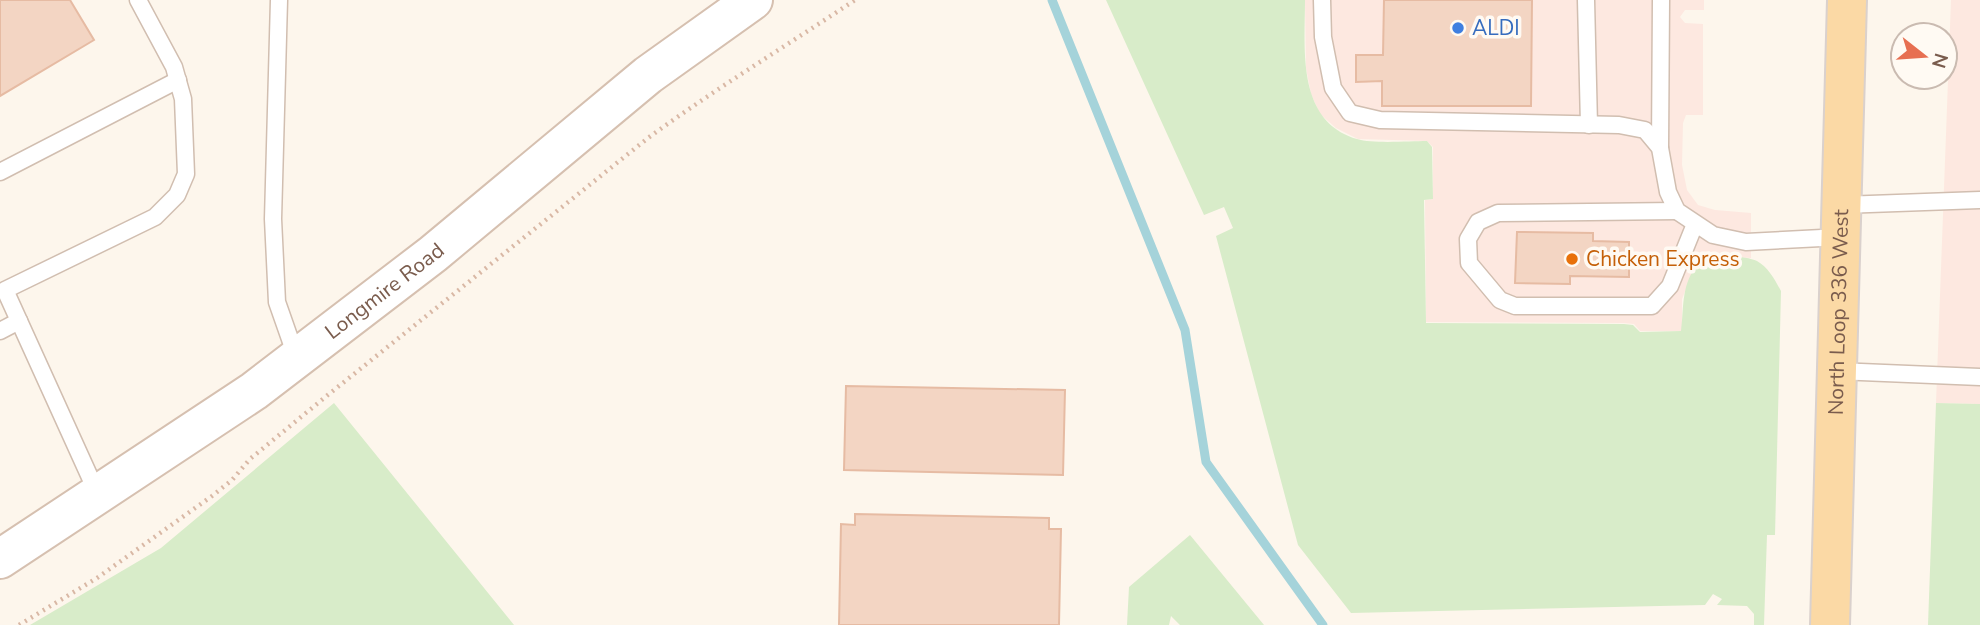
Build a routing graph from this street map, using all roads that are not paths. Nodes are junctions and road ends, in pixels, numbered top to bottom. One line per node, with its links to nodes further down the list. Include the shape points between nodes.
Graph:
1 (138, 0): 8 (lane)
2 (279, 0): 19 (lane, via 273,219 277,302)
3 (753, 0): 19 (main road, Longmire Road, via 648,75 433,254)
4 (1322, 0): 9 (lane, via 1323,37 1333,88 1350,113 1380,120)
5 (1586, 0): 9 (lane)
6 (1661, 0): 10 (lane)
7 (1847, 0): 14 (main road, North Loop 336 West)
8 (178, 80): 11 (lane); 16 (lane, via 186,174 177,195 155,217)
9 (1589, 125): 10 (lane, via 1645,130)
10 (1660, 148): 13 (lane, via 1668,192)
11 (0, 172)
12 (1980, 200): 14 (lane)
13 (1677, 211): 15 (lane); 15 (lane, via 1498,213 1478,222 1468,239 1469,263 1500,300 1515,306 1652,306 1670,286)
14 (1841, 221): 15 (lane, via 1746,242 1713,235); 20 (main road, North Loop 336 West)
15 (1695, 224)
16 (3, 285): 17 (lane)
17 (19, 321): 18 (lane); 22 (lane)
18 (0, 331)
19 (297, 359): 22 (main road, Longmire Road)
20 (1837, 371): 21 (lane); 24 (main road, North Loop 336 West)
21 (1980, 377)
22 (98, 495): 23 (main road, Longmire Road)
23 (0, 559)
24 (1830, 625)

